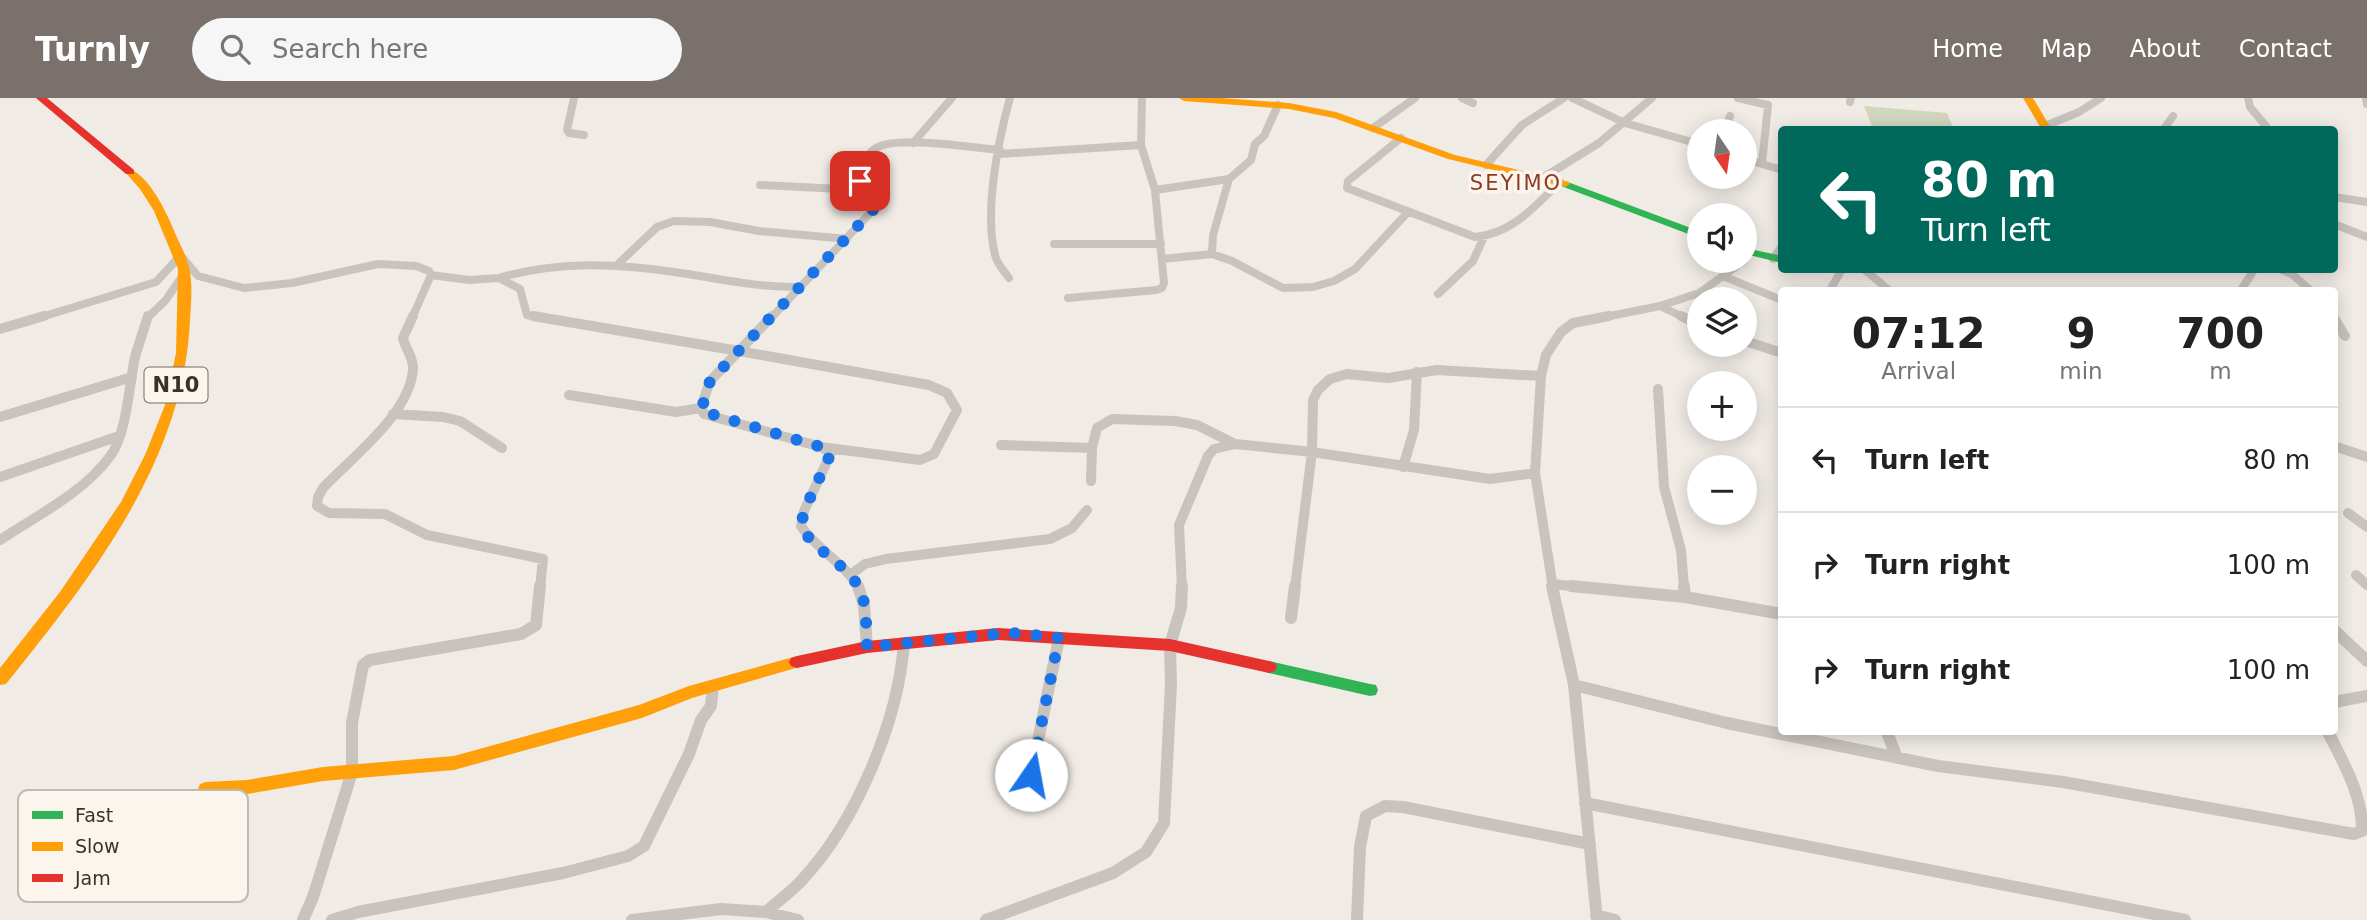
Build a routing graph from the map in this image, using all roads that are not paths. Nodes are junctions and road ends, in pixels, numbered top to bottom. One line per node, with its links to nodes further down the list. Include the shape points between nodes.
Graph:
1 (41, 98): 56 (main road, N10, via 144,184 168,222)
2 (574, 98): 30 (street, via 567,130)
3 (952, 98): 33 (street)
4 (1010, 98): 35 (street)
5 (1142, 98): 34 (street)
6 (1184, 98): 20 (main road)
7 (1415, 98): 29 (street)
8 (1462, 98): 18 (street)
9 (1564, 98): 38 (street, via 1522,125)
10 (1572, 98): 24 (street)
11 (1652, 98): 24 (street)
12 (1738, 98): 17 (street)
13 (2028, 98): 25 (main road)
14 (2101, 98): 26 (street)
15 (2248, 98): 28 (street)
16 (2366, 98): 19 (street)
17 (1767, 102): 37 (street)
18 (1473, 103)
19 (2367, 104)
20 (1278, 105): 29 (main road, via 1324,112); 41 (street, via 1251,160)
21 (1730, 116): 23 (street)
22 (2173, 116): 27 (street)
23 (1729, 119)
24 (1625, 123): 32 (street); 40 (street)
25 (2045, 126)
26 (2050, 126)
27 (2166, 126)
28 (2266, 126)
29 (1373, 128): 31 (main road)
30 (584, 135)
31 (1401, 138): 38 (main road); 48 (street, via 1347,184 1351,191)
32 (1687, 141)
33 (913, 143): 35 (street); 43 (street, via 876,148)
34 (1141, 145): 35 (street); 45 (street)
35 (1000, 152): 69 (street, via 992,232 995,257)
36 (1757, 163): 37 (street)
37 (1762, 164): 39 (street)
38 (1486, 166): 40 (main road)
39 (1778, 169)
40 (1545, 177): 42 (main road)
41 (1229, 179): 45 (street); 57 (street)
42 (1560, 182): 50 (main road); 51 (street, via 1507,228)
43 (860, 184): 44 (street, via 841,189); 53 (street, via 880,197)
44 (760, 185)
45 (1155, 190): 55 (street)
46 (2338, 198): 47 (street)
47 (2367, 202)
48 (1408, 212): 51 (street); 57 (street, via 1354,269 1313,287 1283,288)
49 (2338, 226): 52 (street)
50 (1687, 230)
51 (1484, 237): 73 (street, via 1483,250)
52 (2367, 237)
53 (847, 239): 61 (street, via 710,222 674,222 657,227); 70 (street)
54 (1054, 244): 55 (street)
55 (1161, 244): 60 (street)
56 (178, 254): 65 (main road, N10); 66 (street, via 198,276 236,288 285,284 378,264 416,266); 79 (street, via 156,282)
57 (1212, 254): 60 (street)
58 (1778, 255): 59 (main road)
59 (1757, 256)
60 (1162, 259): 75 (street, via 1162,288)
61 (616, 266): 68 (street, via 517,271); 70 (street, via 682,272 755,287)
62 (1729, 273): 67 (street)
63 (1868, 273): 71 (street)
64 (2290, 273): 72 (street)
65 (183, 275): 86 (street, via 148,316); 122 (main road, N10, via 186,312 181,362 170,408 146,468 75,586)
66 (431, 275): 68 (street); 90 (street, via 406,327 404,347 413,366)
67 (1725, 277): 74 (street); 76 (street, via 1699,293)
68 (499, 278): 82 (street, via 520,289 527,315)
69 (1009, 278)
70 (801, 287): 82 (street)
71 (1885, 287)
72 (2307, 287)
73 (1438, 294)
74 (1778, 297)
75 (1068, 298)
76 (1660, 306): 77 (street); 85 (street, via 1573,323 1552,344)
77 (1687, 318)
78 (2338, 325): 80 (street)
79 (0, 329)
80 (2345, 336)
81 (1757, 345): 83 (street)
82 (739, 351): 89 (street, via 710,381); 95 (street, via 929,385 953,396 957,410 934,454 920,460)
83 (1778, 352)
84 (1417, 372): 85 (street); 99 (street, via 1388,378 1347,374 1330,379 1313,400); 101 (street, via 1414,430)
85 (1541, 376): 102 (street)
86 (132, 377): 91 (street); 92 (street)
87 (1658, 388): 113 (street, via 1664,487 1681,550)
88 (569, 395): 89 (street, via 676,412)
89 (701, 408): 95 (street, via 704,414)
90 (393, 414): 97 (street, via 460,421); 133 (street, via 317,497 317,506 330,513 385,514 427,535 543,559 542,586 536,625 528,632 366,662 352,723)
91 (0, 416)
92 (119, 436): 103 (street); 108 (street, via 111,455 89,478)
93 (1235, 444): 98 (street, via 1197,425 1112,419 1097,428); 99 (street); 119 (street, via 1221,446 1208,456 1183,514 1181,608)
94 (1000, 445): 98 (street)
95 (821, 447): 109 (street, via 831,453 801,526 820,550)
96 (2338, 447): 100 (street)
97 (502, 448)
98 (1092, 448): 104 (street)
99 (1312, 452): 101 (street); 115 (street)
100 (2367, 457)
101 (1403, 467): 102 (street, via 1490,479)
102 (1535, 473): 111 (street)
103 (0, 477)
104 (1091, 481)
105 (1087, 510): 109 (street, via 1072,528 1050,539 886,559 865,564)
106 (2348, 513): 107 (street)
107 (2367, 527)
108 (0, 540)
109 (850, 575): 120 (street, via 863,599)
110 (2356, 575): 112 (street)
111 (1552, 584): 113 (street); 123 (street)
112 (2367, 585)
113 (1685, 597): 114 (street)
114 (1778, 613)
115 (1291, 618)
116 (2338, 634): 121 (street)
117 (1059, 638): 118 (main road, via 1018,633); 119 (main road); 134 (street)
118 (904, 643): 120 (main road); 138 (street, via 899,688 853,806 805,878)
119 (1170, 645): 125 (main road); 144 (street, via 1164,823 1146,852 1113,873)
120 (867, 647): 124 (main road, via 741,675)
121 (2367, 661)
122 (0, 679)
123 (1574, 685): 128 (street); 136 (street)
124 (713, 686): 133 (main road, via 476,758); 141 (street, via 711,706 656,825 644,846 628,856)
125 (1370, 690)
126 (2367, 696): 127 (street)
127 (2338, 701)
128 (1778, 734)
129 (1784, 735): 132 (street)
130 (1888, 735): 132 (street)
131 (2329, 735): 132 (street, via 2364,808 2365,825 2354,834 2063,782)
132 (1897, 758)
133 (352, 772): 135 (main road); 140 (street)
134 (1031, 775)
135 (206, 789)
136 (1585, 803): 137 (street); 147 (street)
137 (1590, 844): 139 (street); 145 (street, via 1385,806 1366,816)
138 (766, 912): 142 (street, via 721,909); 143 (street)
139 (1596, 918): 146 (street)
140 (303, 920)
141 (332, 920)
142 (632, 920)
143 (798, 920)
144 (986, 920)
145 (1357, 920)
146 (1615, 920)
147 (2185, 920)

